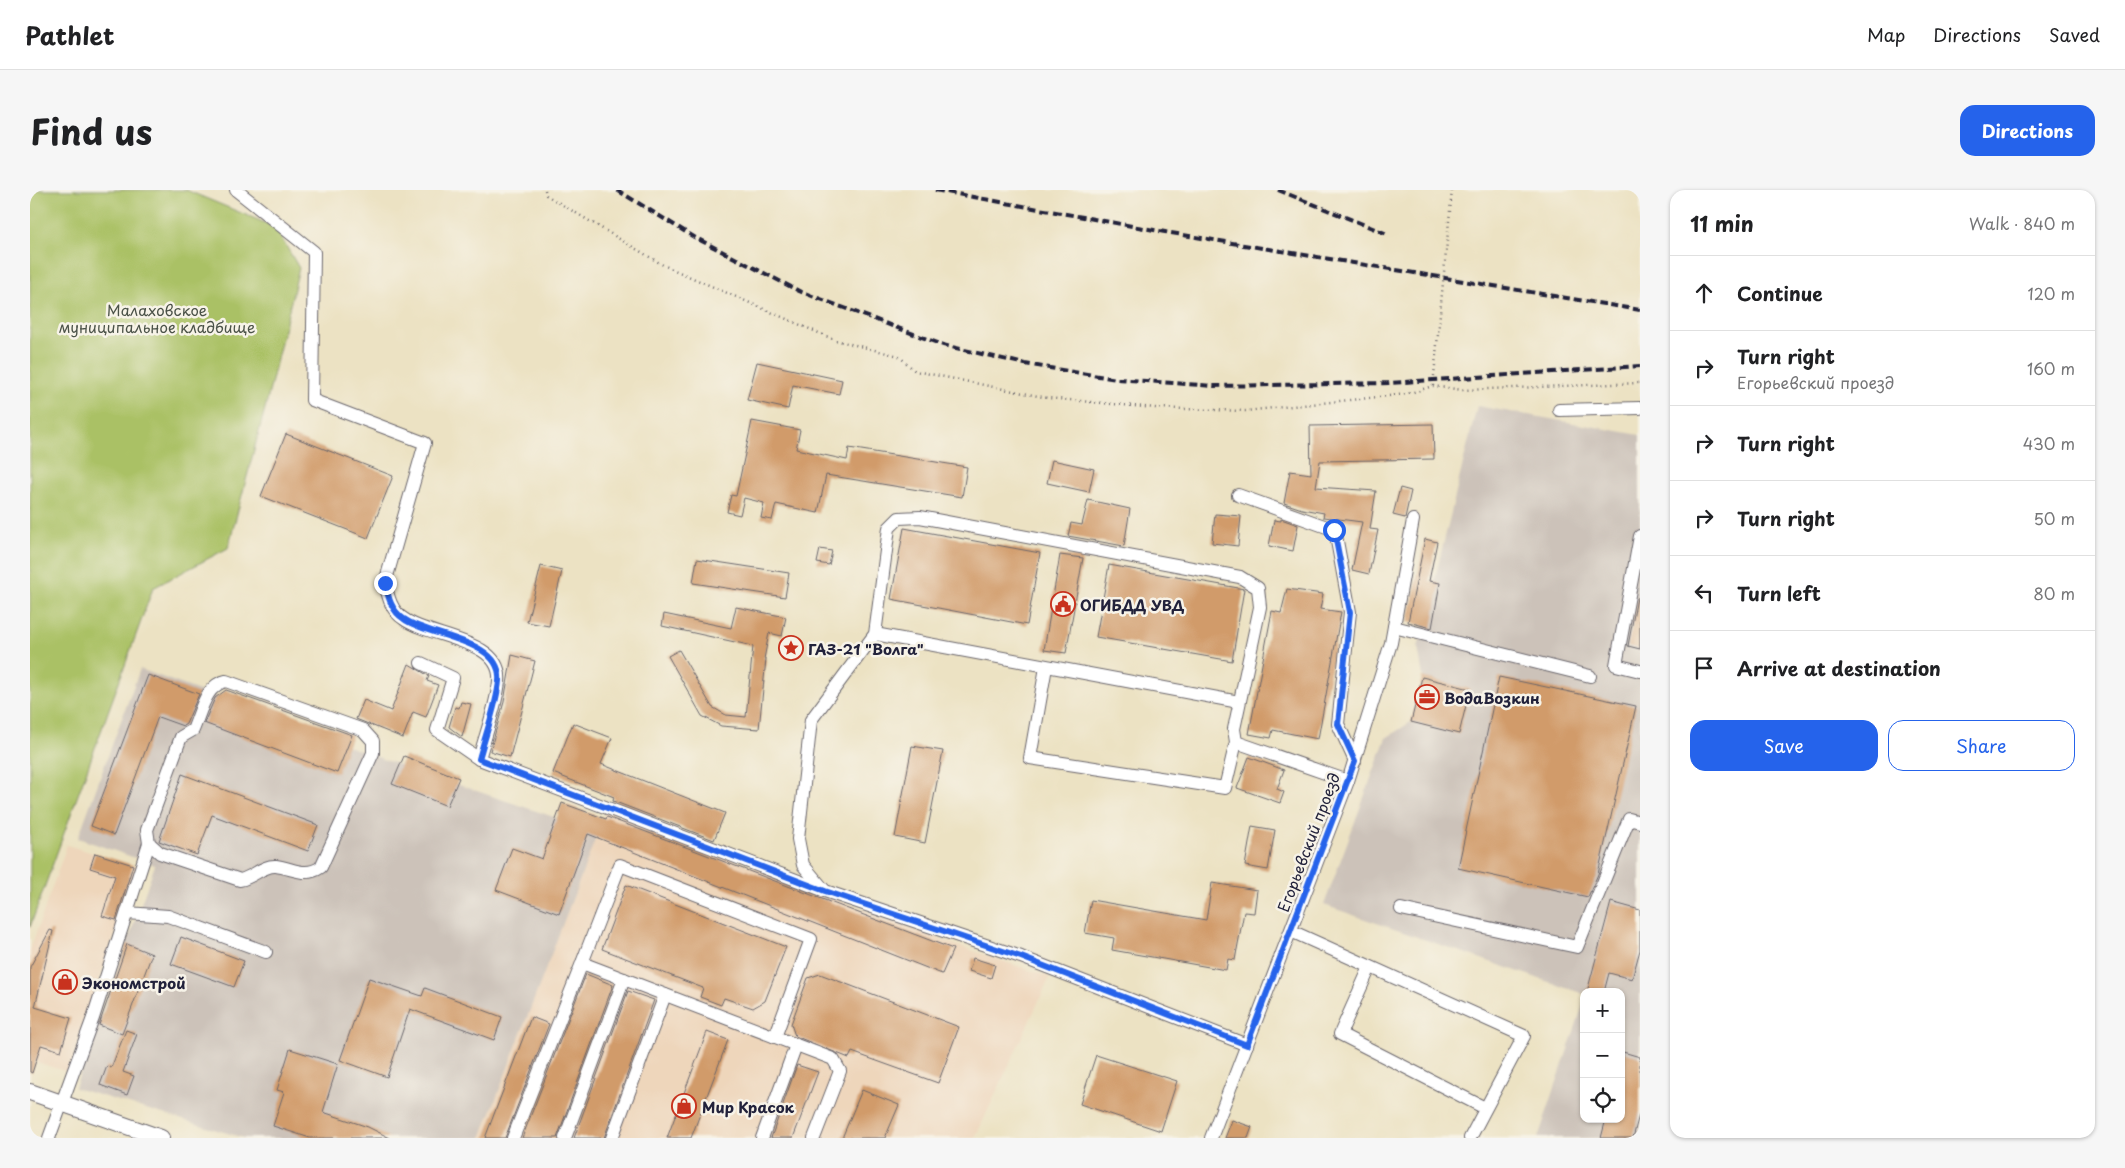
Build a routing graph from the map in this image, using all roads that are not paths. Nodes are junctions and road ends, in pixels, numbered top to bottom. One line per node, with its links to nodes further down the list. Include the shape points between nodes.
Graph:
1 (236, 190): 15 (street, via 314,252 312,400 425,443 385,583 390,603 403,619 485,651 497,664 499,681)
2 (1640, 408): 3 (street)
3 (1559, 410)
4 (1238, 496): 16 (street, via 1334,530 1350,612 1338,724)
5 (1413, 520): 7 (street, Егорьевский проезд)
6 (1640, 536): 11 (street, via 1616,665)
7 (1394, 627): 12 (street); 16 (street, Егорьевский проезд)
8 (875, 634): 10 (street); 13 (street, via 889,528 898,518 920,517 1240,577 1258,588 1260,607); 20 (street, via 811,720 798,839 803,865)
9 (421, 663): 15 (street, via 453,678 437,730)
10 (1046, 666): 13 (street); 14 (street, via 1030,758 1225,788)
11 (1640, 671)
12 (1590, 676)
13 (1239, 702): 14 (street, via 1234,728)
14 (1236, 742): 17 (street)
15 (479, 759): 20 (street)
16 (1355, 761): 17 (street, Егорьевский проезд)
17 (1348, 781): 23 (street, Егорьевский проезд)
18 (1640, 822): 21 (street, via 1629,819 1576,947)
19 (149, 843): 19 (street, via 148,830 181,737 193,730 216,683 226,680 363,730 373,741 373,753 321,867 314,872 264,867 253,877 240,880 160,853); 22 (street)
20 (825, 891): 31 (street, via 854,895)
21 (1400, 908)
22 (127, 913): 24 (street, via 168,916); 33 (street)
23 (1292, 932): 26 (street); 31 (street, Егорьевский проезд)
24 (266, 952)
25 (582, 963): 27 (street); 29 (street, via 620,865 811,939); 37 (street)
26 (1370, 967): 34 (street, via 1340,1034); 34 (street, via 1524,1036)
27 (624, 979): 28 (street); 38 (street)
28 (665, 995): 29 (street); 39 (street)
29 (775, 1037): 30 (street)
30 (796, 1045): 40 (street); 41 (street, via 833,1059 840,1071)
31 (1247, 1045): 42 (street, Егорьевский проезд)
32 (30, 1092): 33 (main road)
33 (61, 1103): 35 (street); 36 (main road)
34 (1485, 1108): 43 (street)
35 (49, 1138)
36 (161, 1138)
37 (513, 1138)
38 (565, 1138)
39 (612, 1138)
40 (762, 1138)
41 (814, 1138)
42 (1211, 1138)
43 (1470, 1138)

